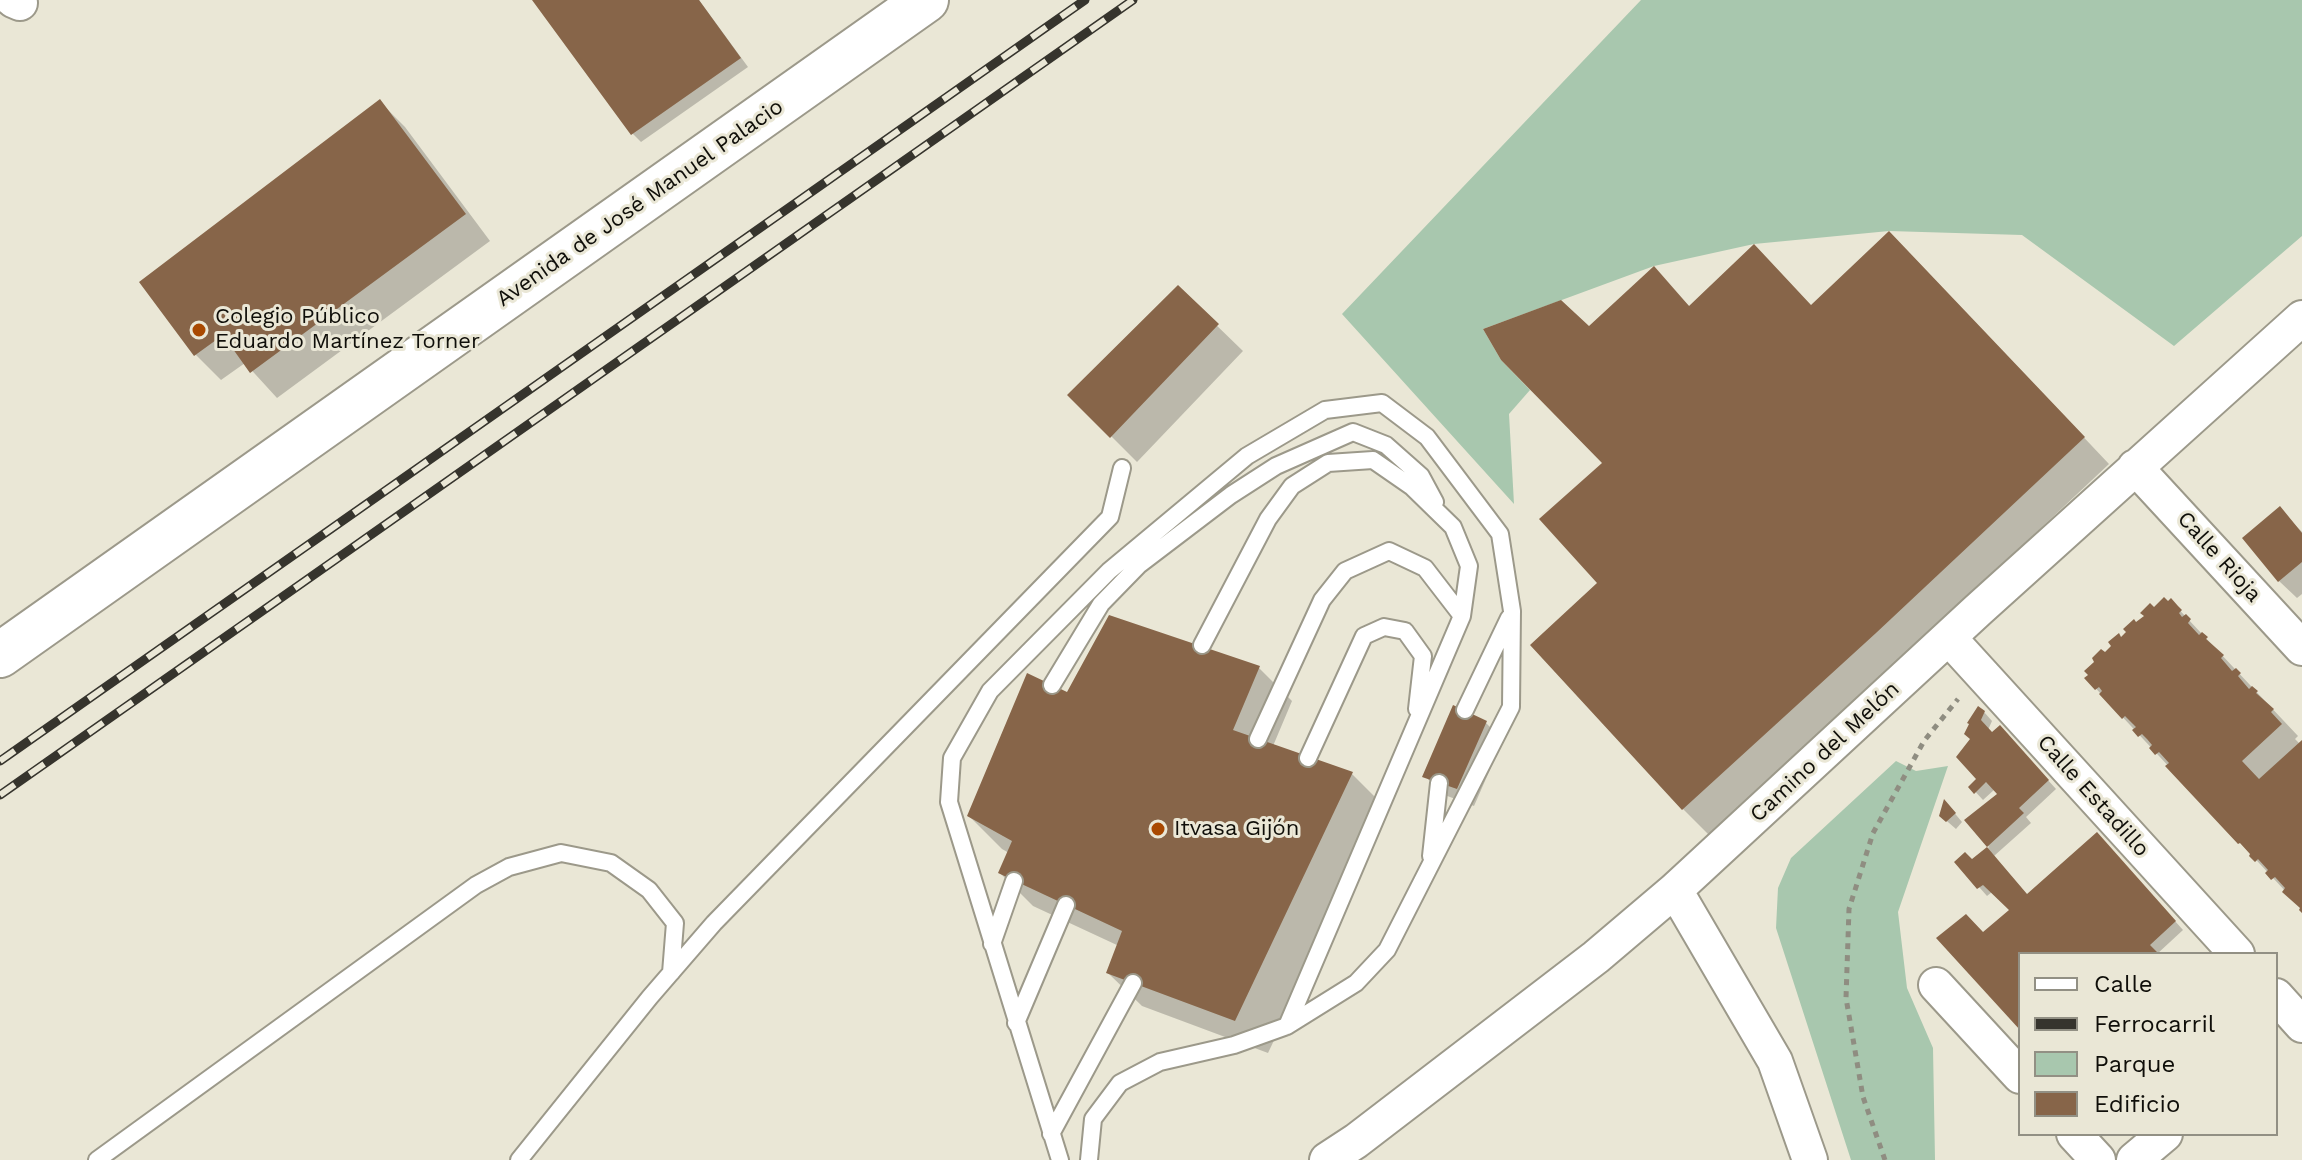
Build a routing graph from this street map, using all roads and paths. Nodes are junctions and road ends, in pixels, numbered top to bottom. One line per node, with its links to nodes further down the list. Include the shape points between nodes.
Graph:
1 (926, 0): 11 (street, Avenida de José Manuel Palacio)
2 (2302, 318): 3 (street, Camino del Melón)
3 (2135, 467): 8 (street, Camino del Melón); 10 (street, Calle Rioja)
4 (1122, 468): 25 (lane, via 1110,517)
5 (1443, 518): 7 (lane, via 1453,527 1469,566); 9 (lane, via 1412,487 1373,460 1328,463 1292,486 1268,519); 13 (lane, via 1421,476 1386,445 1353,432 1327,443 1264,473 1139,565 1101,604)
6 (1512, 611): 14 (lane); 19 (lane, via 1511,707); 23 (lane, via 1500,534 1427,437 1382,403 1325,410 1247,456 1109,571 990,691 952,758 949,802)
7 (1462, 616): 15 (lane); 16 (lane, via 1425,568 1389,551 1345,571 1322,600)
8 (1949, 638): 12 (street, Calle Estadillo); 21 (street, Camino del Melón)
9 (1202, 645)
10 (2302, 648)
11 (0, 655)
12 (1979, 672): 24 (street, Calle Estadillo); 40 (path, via 1924,741 1873,833 1849,909 1846,998 1863,1097)
13 (1052, 685)
14 (1465, 710)
15 (1415, 726): 17 (lane, via 1423,656 1405,631 1384,627 1364,636); 29 (lane)
16 (1258, 739)
17 (1308, 758)
18 (1439, 783): 19 (lane)
19 (1430, 865): 29 (lane, via 1387,950 1356,983)
20 (1014, 881): 23 (lane)
21 (1675, 890): 38 (street, Camino del Melón, via 1584,967); 39 (street, via 1775,1061)
22 (1066, 905): 28 (lane)
23 (992, 944): 28 (lane)
24 (2235, 952)
25 (671, 973): 34 (lane, via 675,923 649,890 611,863 561,853 509,867 476,885); 35 (lane)
26 (1133, 983): 31 (lane)
27 (1936, 985): 30 (street)
28 (1016, 1023): 31 (lane)
29 (1287, 1026): 37 (lane, via 1160,1062 1120,1083 1093,1119)
30 (2018, 1074)
31 (1051, 1134): 36 (lane)
32 (2076, 1136): 41 (street)
33 (2163, 1136): 42 (street)
34 (97, 1160)
35 (519, 1160)
36 (1060, 1160)
37 (1089, 1160)
38 (1327, 1160)
39 (1810, 1160)
40 (1885, 1160)
41 (2098, 1160)
42 (2134, 1160)

